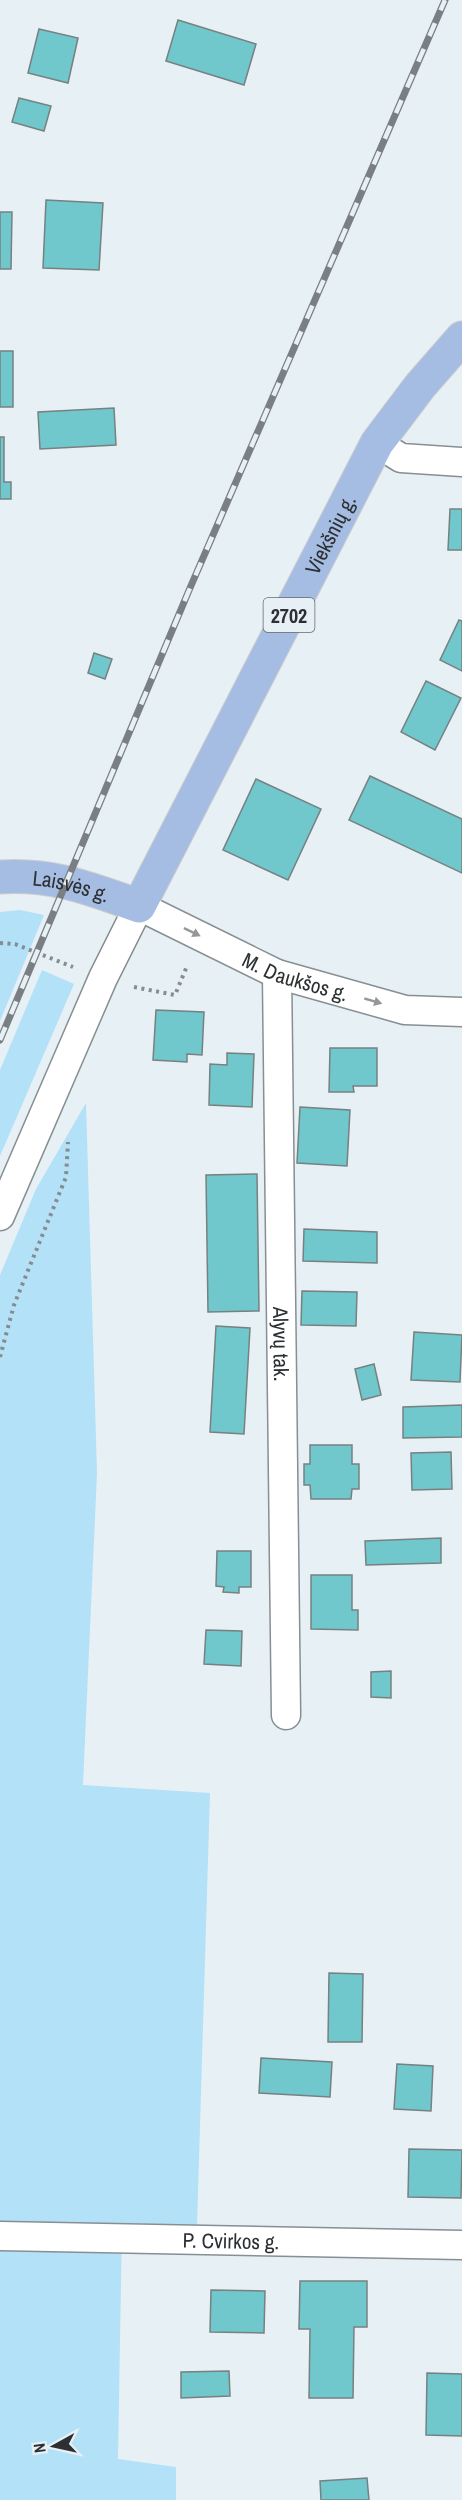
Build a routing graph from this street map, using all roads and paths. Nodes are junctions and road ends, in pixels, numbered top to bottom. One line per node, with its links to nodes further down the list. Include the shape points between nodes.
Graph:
1 (462, 338): 2 (main road, Viekšnių g. / 2702)
2 (377, 443): 3 (street, via 401,458); 5 (main road, Viekšnių g. / 2702)
3 (462, 462)
4 (0, 877): 5 (main road, Laisvės g., via 68,881)
5 (139, 906): 6 (street, M. Daukšos g., one-way to 6); 9 (street)
6 (199, 936): 8 (street, M. Daukšos g.); 9 (path, via 175,995)
7 (0, 943): 9 (path, via 15,944)
8 (277, 974): 10 (street, M. Daukšos g., one-way to 10, via 405,1010); 14 (street, Alyvų tak.)
9 (103, 978): 12 (street)
10 (462, 1012)
11 (69, 1141): 13 (path, via 66,1177 14,1305)
12 (0, 1216)
13 (0, 1357)
14 (286, 1715)
15 (0, 2236): 16 (street, P. Cvirkos g.)
16 (462, 2245)

